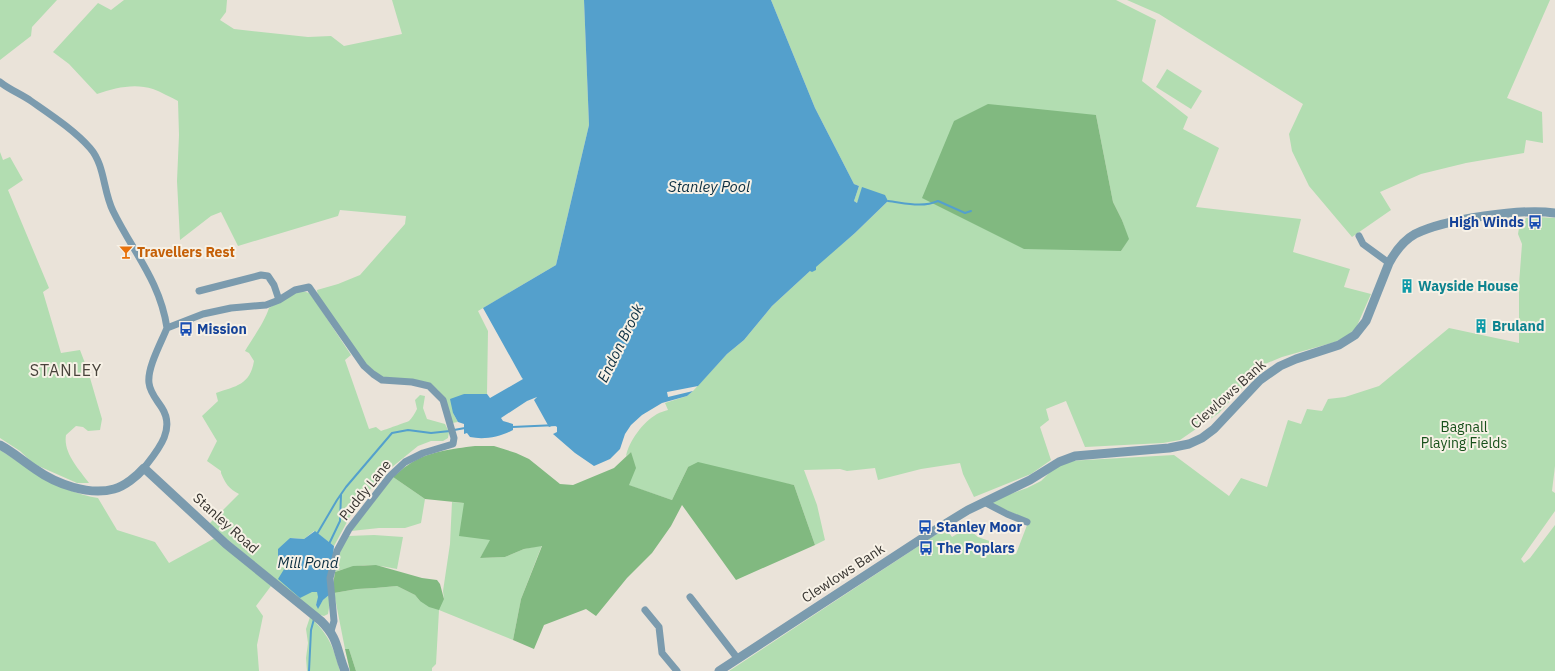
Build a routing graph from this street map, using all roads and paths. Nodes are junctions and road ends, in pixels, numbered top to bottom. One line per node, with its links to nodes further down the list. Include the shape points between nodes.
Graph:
1 (0, 82): 7 (street, via 31,101 91,149 104,178 113,210 158,293)
2 (1555, 213): 4 (street, Clewlows Bank, via 1537,211 1475,217 1431,228 1407,240)
3 (1359, 236): 4 (street, via 1363,244)
4 (1388, 263): 10 (street, Clewlows Bank, via 1366,321 1355,335 1339,345 1280,366 1260,380 1214,429 1202,438 1169,448 1075,456)
5 (199, 291): 6 (street, via 261,275 268,276)
6 (279, 300): 7 (street, Puddy Lane, via 266,305 203,314); 14 (street, Puddy Lane, via 295,290 309,287 368,370 382,380 429,386 443,400 453,435 453,444 423,453 405,462 390,476 349,529 337,551 330,578 334,621)
7 (167, 328): 9 (street, via 149,375 151,392 163,409 167,422 166,433 162,445)
8 (0, 445): 9 (street, via 49,477 90,490 116,489)
9 (144, 468): 14 (street, Stanley Road, via 226,544)
10 (984, 502): 11 (street); 15 (street, Clewlows Bank, via 932,532)
11 (1027, 522)
12 (690, 597): 15 (street)
13 (645, 610): 17 (street, via 659,627 662,653)
14 (331, 631): 16 (street, Stanley Road)
15 (738, 659): 18 (street, Clewlows Bank)
16 (345, 671)
17 (677, 671)
18 (719, 671)

